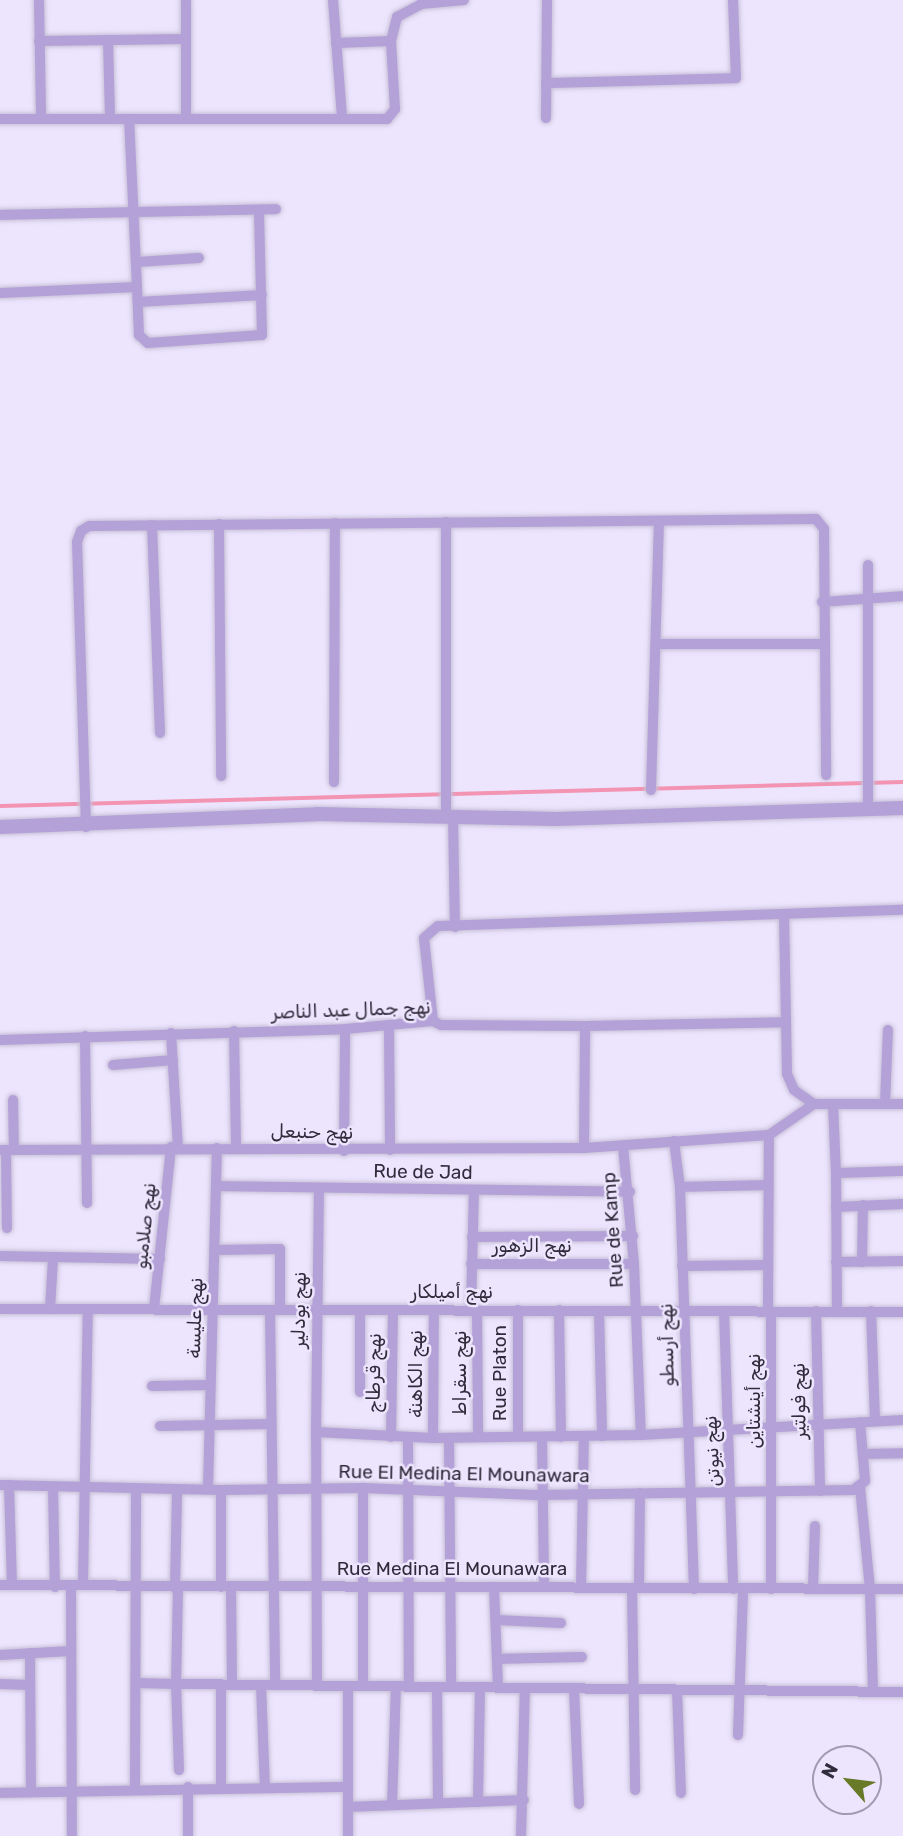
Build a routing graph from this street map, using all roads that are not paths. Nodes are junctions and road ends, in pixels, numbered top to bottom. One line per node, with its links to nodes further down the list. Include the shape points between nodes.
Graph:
1 (39, 0): 10 (street)
2 (186, 0): 8 (street)
3 (333, 0): 12 (street)
4 (464, 0): 7 (street)
5 (547, 0): 13 (street)
6 (733, 0): 13 (street, via 736,78)
7 (428, 2): 11 (street, via 409,7 397,17)
8 (186, 39): 9 (street); 19 (street)
9 (108, 40): 10 (street); 18 (street)
10 (39, 41): 17 (street)
11 (391, 41): 12 (street); 14 (street, via 392,116)
12 (336, 43): 14 (street)
13 (547, 83): 15 (street)
14 (342, 118): 19 (street)
15 (547, 118)
16 (0, 119): 17 (street)
17 (41, 119): 18 (street)
18 (110, 119): 20 (street)
19 (186, 119): 20 (street)
20 (128, 120): 23 (street)
21 (276, 209): 22 (street)
22 (259, 210): 23 (street); 29 (street)
23 (133, 211): 24 (street); 26 (street)
24 (0, 215)
25 (198, 258): 26 (street)
26 (137, 262): 27 (street)
27 (137, 287): 28 (street); 30 (street)
28 (0, 293)
29 (262, 295): 30 (street); 30 (street, via 262,335 148,343 139,335)
30 (138, 302)
31 (659, 521): 32 (street); 39 (street, via 816,519 824,529); 40 (street)
32 (446, 522): 33 (street); 49 (street, via 446,795)
33 (335, 523): 34 (street); 45 (street)
34 (219, 524): 35 (street); 44 (street)
35 (152, 525): 42 (street); 51 (street, via 89,526 77,542)
36 (868, 565): 38 (street)
37 (903, 596): 38 (street)
38 (869, 598): 39 (street); 48 (street)
39 (822, 601): 41 (street)
40 (656, 644): 41 (street); 46 (street)
41 (822, 644): 43 (street)
42 (160, 733)
43 (826, 775)
44 (221, 776)
45 (334, 782)
46 (651, 790)
47 (903, 808): 48 (street)
48 (868, 810): 49 (street, via 556,818)
49 (450, 815): 51 (street, via 317,814); 54 (street)
50 (0, 827): 51 (street)
51 (86, 827)
52 (903, 910): 53 (street)
53 (784, 916): 54 (street); 56 (street)
54 (455, 927): 55 (street, via 438,926 424,938)
55 (433, 1021): 57 (street, نهج جمال عبد الناصر, via 441,1025); 58 (street, نهج جمال عبد الناصر)
56 (786, 1022): 57 (street, نهج جمال عبد الناصر); 68 (street, via 787,1074 794,1090)
57 (585, 1026): 78 (street)
58 (389, 1027): 59 (street, نهج جمال عبد الناصر); 81 (street)
59 (345, 1029): 61 (street, نهج جمال عبد الناصر); 82 (street)
60 (888, 1030): 70 (street)
61 (234, 1031): 62 (street, نهج جمال عبد الناصر); 79 (street)
62 (171, 1033): 63 (street, نهج جمال عبد الناصر); 65 (street, نهج صلامبو)
63 (85, 1036): 64 (street, نهج جمال عبد الناصر); 76 (street)
64 (0, 1040)
65 (173, 1060): 66 (street); 75 (street, نهج صلامبو)
66 (113, 1065)
67 (13, 1100): 80 (street)
68 (814, 1104): 69 (street); 72 (street)
69 (833, 1104): 70 (street); 84 (street)
70 (885, 1104): 71 (street)
71 (903, 1104)
72 (769, 1135): 73 (street, نهج حنبعل); 85 (street, نهج أينشتاين)
73 (674, 1141): 74 (street, نهج حنبعل); 87 (street, نهج أرسطو)
74 (623, 1146): 78 (street, نهج حنبعل); 90 (street, Rue de Kamp)
75 (175, 1147): 76 (street, نهج حنبعل); 77 (street, نهج حنبعل); 101 (street, نهج صلامبو)
76 (88, 1148): 80 (street, نهج حنبعل); 91 (street)
77 (217, 1148): 79 (street, نهج حنبعل); 86 (street, نهج عليسة)
78 (584, 1148): 81 (street, نهج حنبعل)
79 (236, 1149): 82 (street, نهج حنبعل)
80 (7, 1150): 95 (street)
81 (390, 1150): 82 (street, نهج حنبعل)
82 (344, 1151)
83 (903, 1171): 84 (street)
84 (836, 1173): 94 (street)
85 (766, 1185): 87 (street); 107 (street, نهج أينشتاين)
86 (216, 1186): 88 (street, Rue de Jad); 98 (street, نهج عليسة)
87 (680, 1187): 108 (street, نهج أرسطو)
88 (320, 1188): 89 (street, Rue de Jad); 114 (street, نهج بودلير)
89 (474, 1190): 90 (street, Rue de Jad); 97 (street, نهج سقراط)
90 (630, 1192): 96 (street, Rue de Kamp)
91 (87, 1203)
92 (903, 1204): 93 (street)
93 (863, 1205): 94 (street); 104 (street)
94 (836, 1207): 103 (street)
95 (7, 1228)
96 (632, 1236): 97 (street); 106 (street, Rue de Kamp)
97 (472, 1237): 105 (street, نهج سقراط)
98 (215, 1250): 113 (street, نهج عليسة); 115 (street, via 280,1249)
99 (0, 1256): 100 (street)
100 (52, 1258): 101 (street); 110 (street)
101 (160, 1259): 112 (street, نهج صلامبو)
102 (903, 1261): 104 (street)
103 (836, 1262): 104 (street); 128 (street)
104 (862, 1262)
105 (471, 1264): 106 (street, نهج الزهور); 119 (street, نهج سقراط)
106 (634, 1264): 123 (street, Rue de Kamp)
107 (767, 1265): 108 (street); 126 (street, نهج أينشتاين)
108 (682, 1266): 124 (street, نهج أرسطو)
109 (0, 1309): 110 (street, نهج أميلكار)
110 (50, 1309): 111 (street, نهج أميلكار)
111 (88, 1309): 112 (street, نهج أميلكار); 159 (street)
112 (154, 1309): 113 (street, نهج أميلكار)
113 (212, 1309): 115 (street, نهج أميلكار); 131 (street, نهج عليسة)
114 (316, 1309): 115 (street, نهج أميلكار); 116 (street, نهج أميلكار); 142 (street, نهج بودلير)
115 (275, 1310): 141 (street)
116 (360, 1310): 117 (street, نهج أميلكار); 133 (street)
117 (393, 1310): 118 (street, نهج أميلكار); 150 (street, نهج قرطاج)
118 (434, 1310): 119 (street, نهج أميلكار); 154 (street, نهج الكاهنة)
119 (474, 1310): 120 (street, نهج أميلكار); 146 (street, نهج سقراط)
120 (518, 1310): 121 (street, نهج أميلكار); 147 (street, Rue Platon)
121 (559, 1310): 122 (street, نهج أميلكار); 153 (street)
122 (599, 1311): 123 (street, نهج أميلكار); 149 (street)
123 (636, 1311): 124 (street, نهج أميلكار); 145 (street, Rue de Kamp)
124 (684, 1311): 125 (street, نهج أميلكار); 144 (street, نهج أرسطو)
125 (724, 1311): 126 (street, نهج أميلكار); 143 (street, نهج نيوتن)
126 (770, 1311): 127 (street, نهج أميلكار); 140 (street, نهج أينشتاين)
127 (816, 1311): 128 (street, نهج أميلكار); 137 (street, نهج فولتير)
128 (837, 1311): 129 (street, نهج أميلكار)
129 (871, 1311): 130 (street, نهج أميلكار); 135 (street)
130 (903, 1311)
131 (210, 1385): 132 (street); 139 (street, نهج عليسة)
132 (152, 1386)
133 (360, 1392)
134 (903, 1420): 135 (street)
135 (875, 1421): 136 (street)
136 (860, 1422): 137 (street); 157 (street)
137 (816, 1425): 140 (street); 170 (street, نهج فولتير)
138 (160, 1426): 139 (street)
139 (207, 1426): 141 (street); 164 (street, نهج عليسة)
140 (771, 1429): 143 (street); 173 (street, نهج أينشتاين)
141 (272, 1430): 168 (street)
142 (316, 1432): 150 (street); 169 (street, نهج بودلير)
143 (728, 1432): 144 (street); 172 (street, نهج نيوتن)
144 (686, 1434): 145 (street); 175 (street, نهج أرسطو)
145 (641, 1435): 149 (street)
146 (478, 1436): 147 (street); 155 (street)
147 (518, 1436): 152 (street)
148 (584, 1436): 149 (street); 153 (street); 176 (street)
149 (602, 1436)
150 (391, 1437): 151 (street)
151 (408, 1437): 154 (street); 165 (street)
152 (542, 1437): 153 (street); 177 (street)
153 (561, 1437)
154 (433, 1438): 155 (street)
155 (449, 1438): 171 (street)
156 (903, 1453): 157 (street)
157 (864, 1454): 160 (street, via 865,1481)
158 (4, 1485): 161 (street, Rue El Medina El Mounawara); 179 (street)
159 (86, 1487): 161 (street, Rue El Medina El Mounawara); 162 (street, Rue El Medina El Mounawara); 180 (street)
160 (860, 1487): 170 (street, Rue El Medina El Mounawara); 199 (street)
161 (53, 1488): 185 (street)
162 (136, 1488): 166 (street, Rue El Medina El Mounawara); 186 (street)
163 (363, 1488): 165 (street, Rue El Medina El Mounawara); 169 (street, Rue El Medina El Mounawara); 183 (street)
164 (208, 1489): 166 (street, Rue El Medina El Mounawara); 167 (street, Rue El Medina El Mounawara)
165 (405, 1489): 171 (street, Rue El Medina El Mounawara); 184 (street)
166 (177, 1490): 193 (street)
167 (221, 1490): 168 (street, Rue El Medina El Mounawara); 187 (street)
168 (272, 1490): 169 (street, Rue El Medina El Mounawara); 188 (street)
169 (316, 1490): 181 (street, نهج بودلير)
170 (820, 1490): 173 (street, Rue El Medina El Mounawara)
171 (450, 1492): 177 (street, Rue El Medina El Mounawara); 189 (street)
172 (732, 1492): 173 (street, Rue El Medina El Mounawara); 175 (street, Rue El Medina El Mounawara); 196 (street, نهج نيوتن)
173 (772, 1492): 197 (street, نهج أينشتاين)
174 (640, 1493): 175 (street, Rue El Medina El Mounawara); 176 (street, Rue El Medina El Mounawara); 194 (street)
175 (690, 1493): 195 (street, نهج أرسطو)
176 (582, 1494): 177 (street, Rue El Medina El Mounawara); 192 (street)
177 (541, 1495): 191 (street)
178 (815, 1526): 198 (street)
179 (6, 1585): 185 (street, Rue Medina El Mounawara)
180 (83, 1585): 182 (street, Rue Medina El Mounawara); 186 (street, Rue Medina El Mounawara)
181 (317, 1585): 183 (street, Rue Medina El Mounawara); 188 (street, Rue Medina El Mounawara); 215 (street, نهج بودلير)
182 (71, 1586): 185 (street, Rue Medina El Mounawara); 203 (street)
183 (364, 1586): 184 (street, Rue Medina El Mounawara); 217 (street)
184 (406, 1586): 189 (street, Rue Medina El Mounawara); 219 (street)
185 (55, 1587)
186 (136, 1587): 193 (street, Rue Medina El Mounawara); 208 (street)
187 (226, 1587): 188 (street, Rue Medina El Mounawara); 193 (street, Rue Medina El Mounawara); 211 (street)
188 (273, 1587): 214 (street)
189 (449, 1587): 190 (street, Rue Medina El Mounawara); 221 (street)
190 (495, 1587): 191 (street, Rue Medina El Mounawara); 201 (street)
191 (544, 1587): 192 (street, Rue Medina El Mounawara)
192 (581, 1587): 194 (street, Rue Medina El Mounawara)
193 (177, 1588): 210 (street)
194 (635, 1588): 195 (street, Rue Medina El Mounawara); 226 (street)
195 (694, 1589): 196 (street, Rue Medina El Mounawara)
196 (738, 1589): 197 (street, Rue Medina El Mounawara); 228 (street, نهج نيوتن)
197 (771, 1589): 198 (street, Rue Medina El Mounawara)
198 (813, 1589): 199 (street, Rue Medina El Mounawara)
199 (870, 1589): 200 (street, Rue Medina El Mounawara); 229 (street)
200 (903, 1589)
201 (496, 1620): 202 (street); 207 (street)
202 (561, 1623)
203 (71, 1651): 204 (street); 238 (street)
204 (30, 1653): 205 (street); 212 (street)
205 (0, 1655)
206 (582, 1657): 207 (street)
207 (497, 1659): 223 (street)
208 (136, 1683): 210 (street); 237 (street)
209 (0, 1684): 212 (street)
210 (176, 1684): 211 (street); 232 (street)
211 (227, 1684): 213 (street); 234 (street)
212 (30, 1685): 240 (street)
213 (261, 1685): 214 (street); 235 (street)
214 (275, 1685): 215 (street)
215 (317, 1685): 216 (street)
216 (348, 1686): 217 (street); 236 (street)
217 (363, 1686): 218 (street)
218 (396, 1687): 219 (street); 247 (street)
219 (409, 1687): 220 (street)
220 (437, 1687): 221 (street); 245 (street)
221 (451, 1687): 222 (street)
222 (480, 1687): 223 (street); 244 (street)
223 (498, 1687): 224 (street)
224 (525, 1688): 225 (street); 243 (street)
225 (574, 1689): 226 (street); 246 (street)
226 (632, 1690): 227 (street); 239 (street)
227 (677, 1690): 228 (street); 242 (street)
228 (737, 1690): 229 (street); 231 (street, نهج نيوتن)
229 (873, 1692): 230 (street)
230 (903, 1692)
231 (738, 1735)
232 (179, 1769)
233 (188, 1787): 234 (street); 237 (street); 250 (street)
234 (221, 1787): 235 (street)
235 (265, 1787): 236 (street)
236 (348, 1787): 248 (street)
237 (135, 1788): 238 (street)
238 (72, 1789): 240 (street); 249 (street)
239 (635, 1790)
240 (31, 1791): 241 (street)
241 (0, 1793)
242 (681, 1793)
243 (524, 1800): 244 (street); 252 (street)
244 (478, 1802): 245 (street)
245 (438, 1803): 247 (street)
246 (579, 1804)
247 (392, 1805): 248 (street)
248 (348, 1807): 251 (street)
249 (72, 1836)
250 (188, 1836)
251 (348, 1836)
252 (521, 1836)

